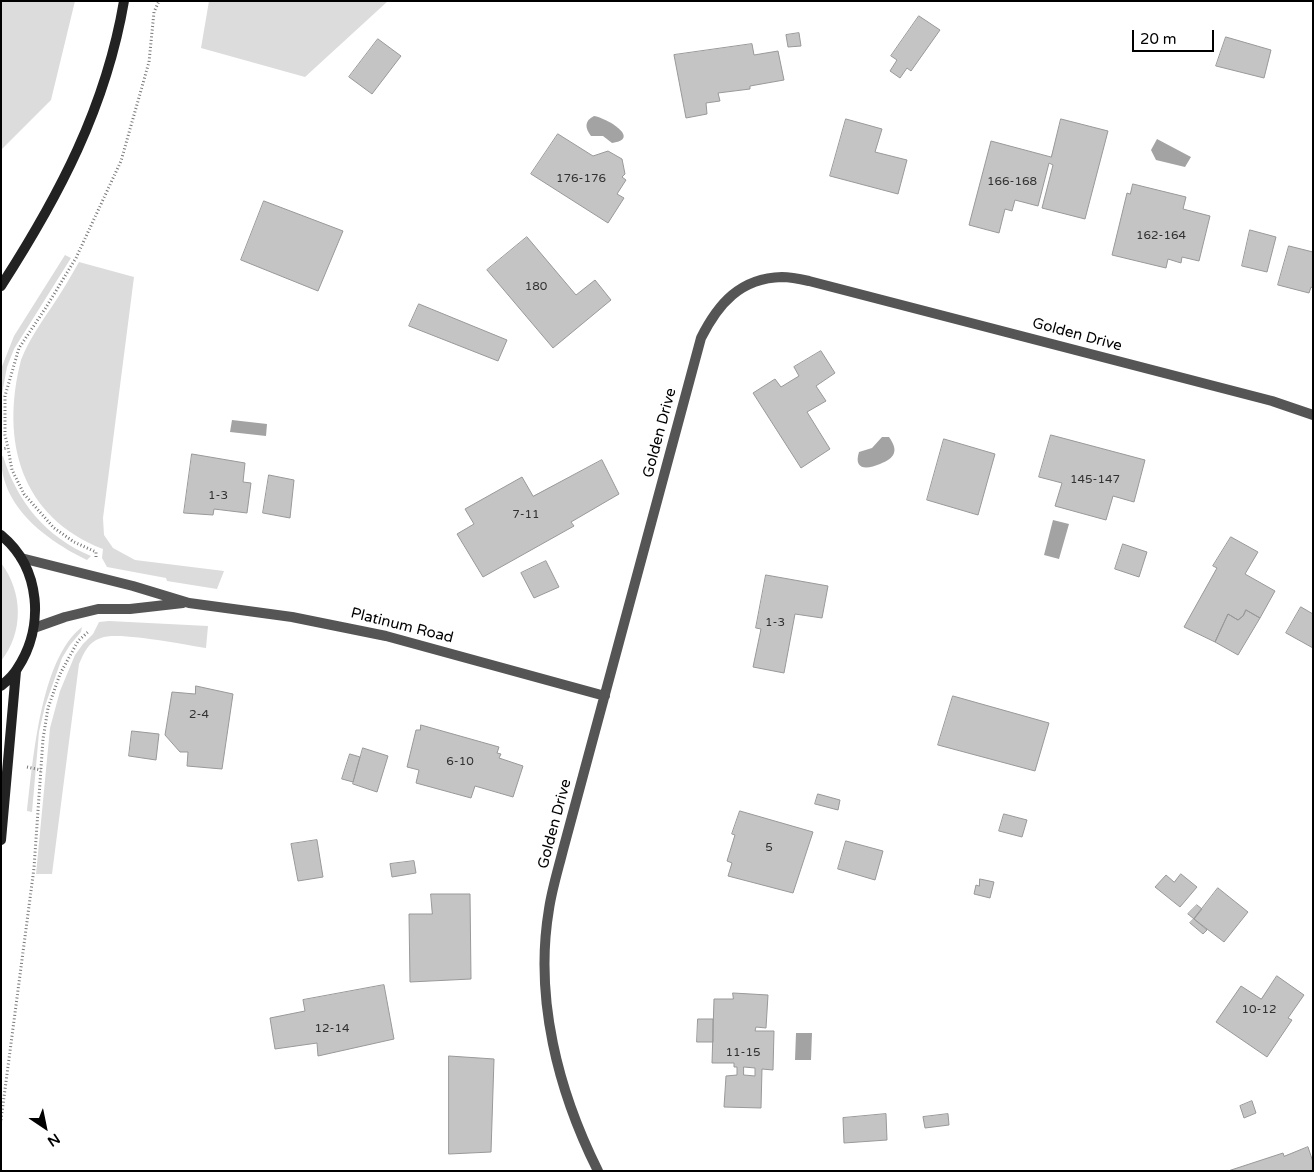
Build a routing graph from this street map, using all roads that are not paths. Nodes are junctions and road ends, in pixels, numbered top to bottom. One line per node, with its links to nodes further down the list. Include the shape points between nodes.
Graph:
1 (124, 1): 2 (main road, via 103,87 83,140 55,196)
2 (1, 286)
3 (1313, 415): 10 (street, Golden Drive, via 1272,401 809,280 781,277 758,281 724,300 701,338)
4 (1, 535): 5 (main road)
5 (21, 558): 6 (street, Platinum Road); 7 (main road, via 31,580 36,604)
6 (189, 603): 7 (street, Platinum Road, via 98,609); 10 (street, Platinum Road, via 292,617 386,636)
7 (34, 628): 8 (main road, via 28,650)
8 (16, 671): 9 (main road); 11 (main road)
9 (1, 686)
10 (605, 696): 12 (street, Golden Drive, via 549,909 544,964 547,1011 556,1061 570,1106)
11 (1, 840)
12 (598, 1171)

